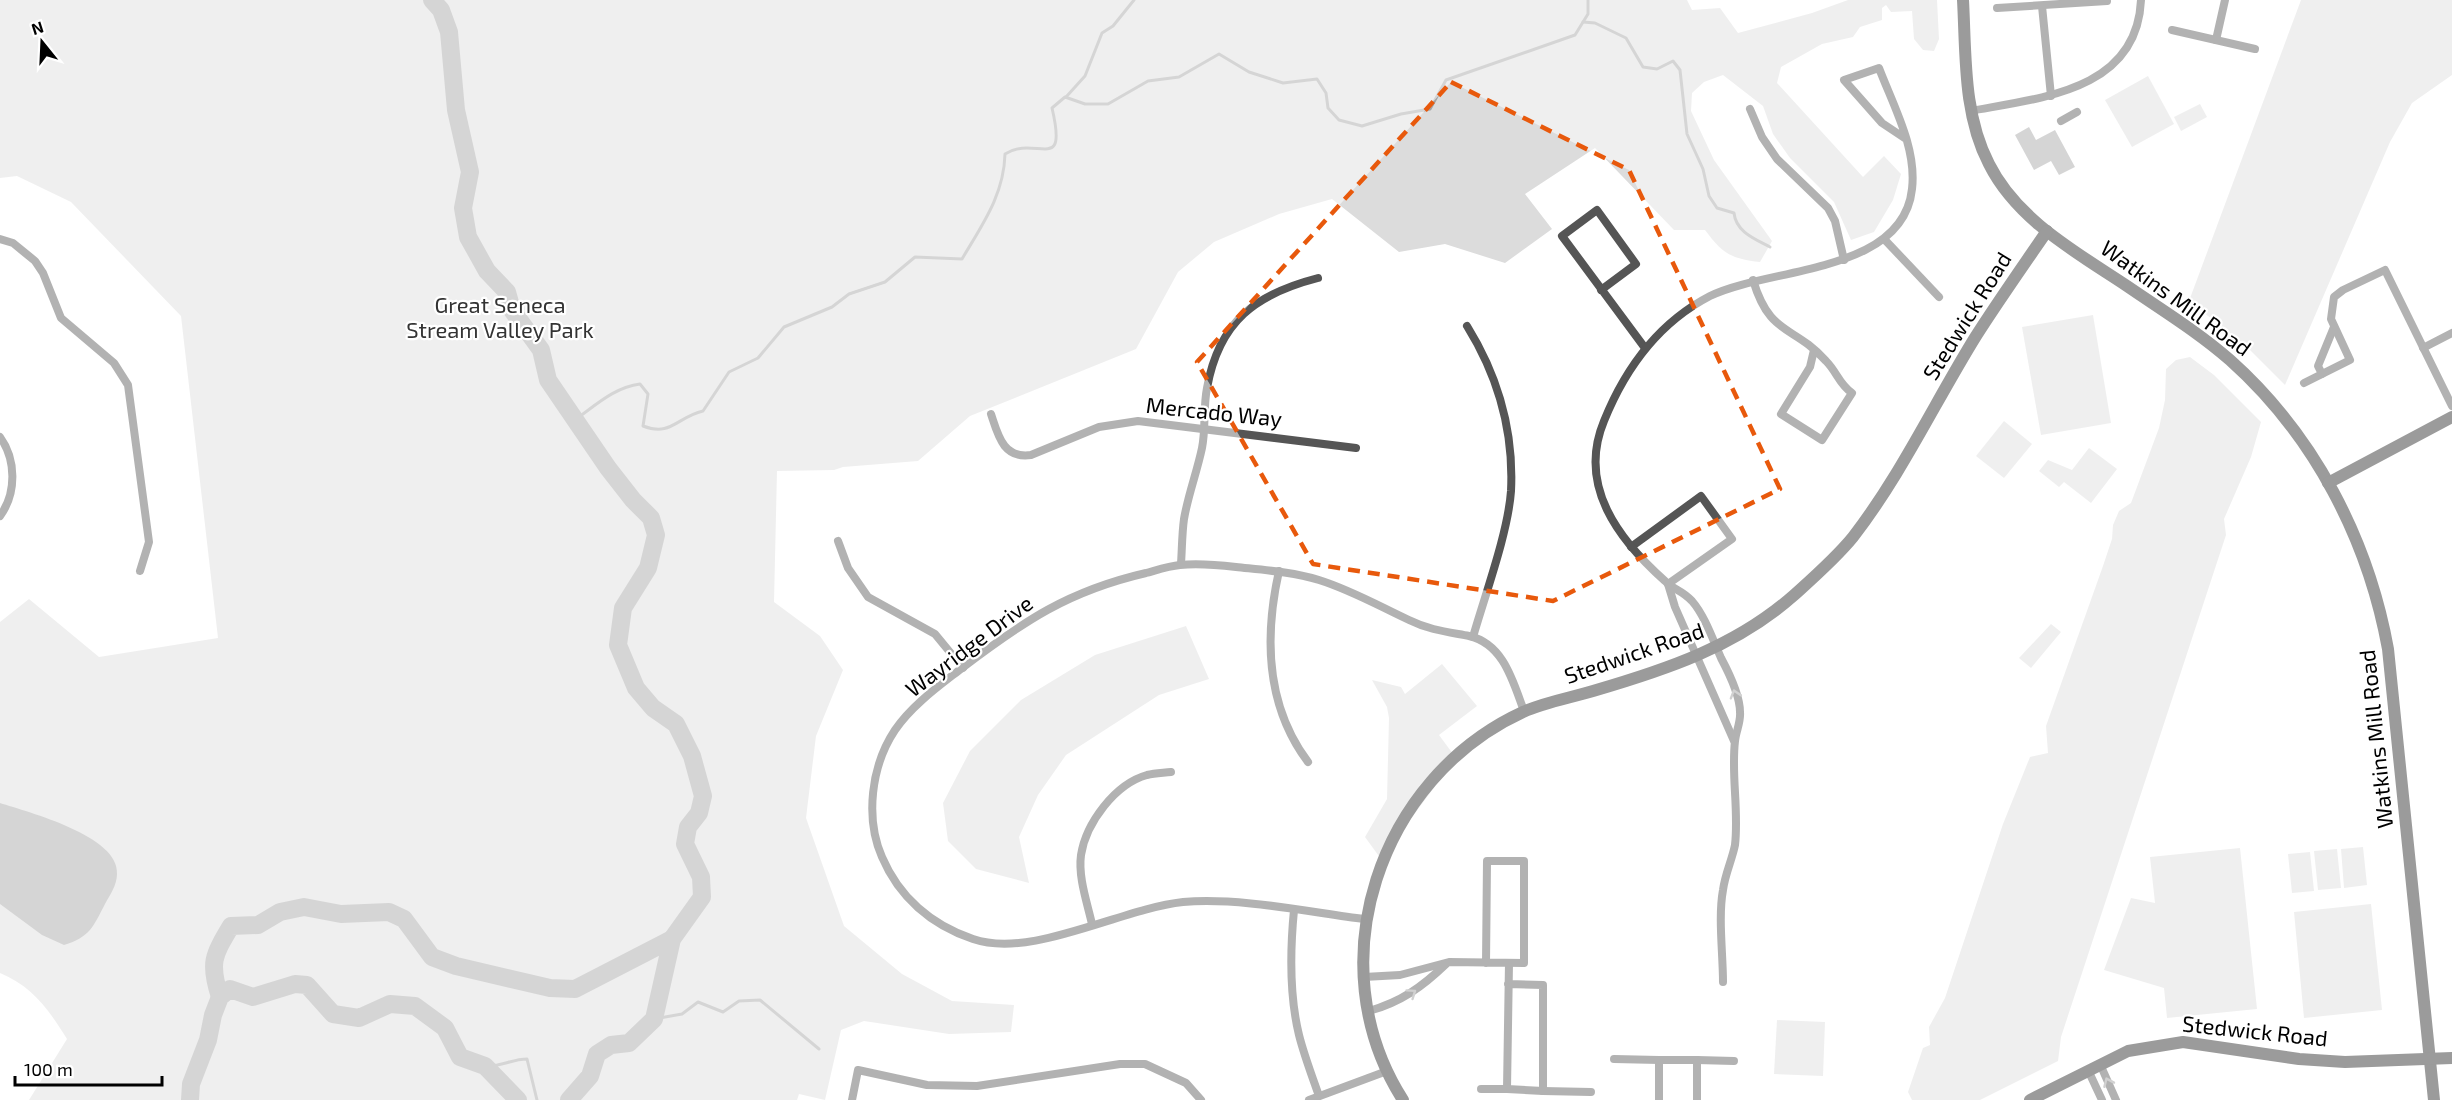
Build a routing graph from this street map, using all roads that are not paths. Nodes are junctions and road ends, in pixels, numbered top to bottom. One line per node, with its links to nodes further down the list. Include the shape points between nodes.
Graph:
1 (1963, 0): 12 (street, Watkins Mill Road)
2 (2141, 0): 10 (street, via 2136,28 2117,61 2085,83)
3 (2225, 0): 8 (street)
4 (2107, 1): 5 (street)
5 (2042, 6): 6 (street); 10 (street)
6 (1996, 8)
7 (2172, 30): 8 (street)
8 (2216, 40): 9 (street)
9 (2255, 49)
10 (2051, 96): 12 (street)
11 (1750, 109): 19 (street, via 1777,159 1828,208)
12 (1970, 111): 16 (street, Watkins Mill Road, via 1981,149 1999,183)
13 (2077, 112): 14 (street)
14 (2061, 121)
15 (1906, 140): 15 (street, via 1879,68 1844,80 1882,123); 18 (street, via 1912,192 1905,211)
16 (2047, 231): 38 (street, Watkins Mill Road, via 2229,359 2286,420); 47 (street, Stedwick Road, via 1976,336 1881,497 1851,539 1791,598)
17 (0, 239): 43 (street, via 13,243 35,261 61,318 114,363 128,385 149,542)
18 (1885, 240): 19 (street); 23 (street)
19 (1844, 260): 21 (street)
20 (1318, 278): 35 (street, via 1265,296 1235,320 1215,356 1207,387)
21 (1753, 280): 27 (street, via 1708,297); 29 (street, via 1771,320)
22 (1601, 290): 22 (street, via 1562,236 1598,210 1636,264); 27 (street)
23 (1939, 297)
24 (1467, 326): 46 (street, via 1486,357 1500,393 1508,427 1511,491)
25 (2334, 327): 28 (street, via 2331,309 2336,295 2385,270); 30 (street, via 2318,366); 30 (street, via 2350,360)
26 (2452, 333): 28 (street)
27 (1645, 348): 41 (street, via 1626,375 1602,425 1595,463 1599,496 1607,515)
28 (2423, 348): 32 (street)
29 (1814, 350): 29 (street, via 1852,393 1822,440 1781,414 1810,367)
30 (2322, 374): 31 (street)
31 (2304, 383)
32 (2452, 406)
33 (991, 414): 35 (street, Mercado Way, via 1001,443 1019,457 1099,427 1121,423 1138,421)
34 (2452, 417): 38 (street)
35 (1205, 428): 37 (street, Mercado Way); 42 (street, via 1184,520)
36 (0, 437): 39 (street, via 7,447 13,477)
37 (1356, 448)
38 (2328, 483): 68 (street, Watkins Mill Road, via 2365,560 2384,630)
39 (0, 516)
40 (838, 541): 49 (street, via 848,568 868,597 935,633)
41 (1631, 547): 45 (street); 45 (street, via 1701,496 1732,539)
42 (1181, 564): 44 (street, Wayridge Drive); 49 (street, Wayridge Drive, via 1125,578 1058,602 1011,630)
43 (140, 571)
44 (1279, 572): 46 (street, Wayridge Drive, via 1340,588 1432,630); 52 (street, via 1270,623 1272,677 1283,717)
45 (1668, 584): 47 (street, via 1680,588 1695,604); 48 (street)
46 (1473, 637): 50 (street, Wayridge Drive, via 1496,651 1510,673)
47 (1716, 648): 48 (street, Stedwick Road); 51 (street, one-way to 47, via 1740,712)
48 (1698, 656): 50 (street, Stedwick Road); 51 (street)
49 (963, 668): 56 (street, Wayridge Drive, via 930,693 896,728 887,744 872,799 876,843 886,867 919,910 975,940 1006,945 1046,939)
50 (1524, 711): 55 (street, Stedwick Road, via 1484,735 1428,784 1398,827 1383,858)
51 (1735, 741): 61 (street, via 1734,845 1722,891)
52 (1308, 762)
53 (1170, 772): 56 (street, via 1145,775 1125,788 1111,798 1093,823 1081,856)
54 (1294, 910): 55 (street, Wayridge Drive); 56 (street, Wayridge Drive, via 1200,901 1153,907); 77 (street, via 1291,975 1295,1013)
55 (1364, 919): 60 (street, Stedwick Road)
56 (1092, 924)
57 (1449, 962): 58 (street); 60 (street, via 1400,975); 63 (street, one-way to 57, via 1408,997)
58 (1486, 963): 59 (street); 59 (street, via 1487,861 1524,861 1524,963)
59 (1509, 963): 62 (street)
60 (1364, 977): 63 (street, Stedwick Road)
61 (1723, 982)
62 (1508, 984): 74 (street); 75 (street, via 1543,986)
63 (1369, 1011): 71 (street, Stedwick Road)
64 (2452, 1058): 68 (street, Stedwick Road)
65 (1614, 1059): 66 (street)
66 (1659, 1060): 67 (street); 82 (street)
67 (1697, 1060): 69 (street); 83 (street)
68 (2431, 1060): 70 (street, Stedwick Road, via 2298,1059 2183,1042 2128,1051); 87 (street, Watkins Mill Road)
69 (1734, 1061)
70 (2100, 1064): 72 (street, Stedwick Road); 86 (street, one-way to 70)
71 (1387, 1071): 77 (street); 81 (street, Stedwick Road)
72 (2088, 1071): 84 (street, Stedwick Road); 85 (street)
73 (1481, 1089): 74 (street)
74 (1507, 1089): 75 (street)
75 (1543, 1091): 76 (street)
76 (1591, 1092)
77 (1319, 1096): 80 (street)
78 (852, 1100): 79 (street, via 858,1070 927,1085 977,1086 1120,1064 1145,1064 1186,1083)
79 (1201, 1100)
80 (1309, 1100)
81 (1403, 1100)
82 (1659, 1100)
83 (1696, 1100)
84 (2030, 1100)
85 (2102, 1100)
86 (2116, 1100)
87 (2434, 1100)

